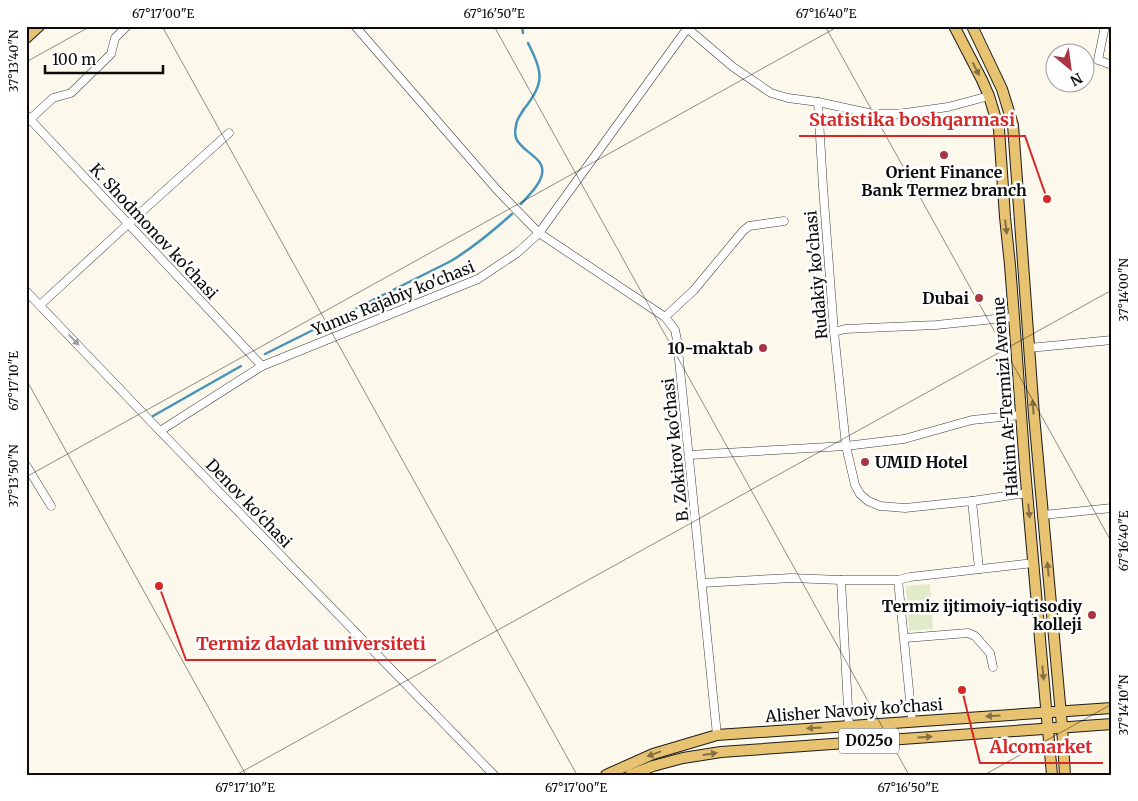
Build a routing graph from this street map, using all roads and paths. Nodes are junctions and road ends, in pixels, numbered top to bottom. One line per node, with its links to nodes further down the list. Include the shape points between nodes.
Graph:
1 (39, 26): 8 (main road)
2 (127, 26): 12 (street, via 115,38 112,54 70,93 53,98)
3 (355, 26): 16 (street, B. Zokirov ko'chasi, via 498,191)
4 (954, 26): 10 (main road, Hakim At-Termizi Avenue, one-way to 10)
5 (972, 26): 23 (main road, Hakim At-Termizi Avenue, via 1002,89 1012,125)
6 (1105, 26): 9 (street, via 1098,60)
7 (688, 27): 11 (street, via 733,67 771,94); 16 (street, Yunus Rajabiy ko'chasi)
8 (26, 38)
9 (1112, 65)
10 (989, 96): 11 (street, via 948,107 898,114 873,114); 20 (main road, Hakim At-Termizi Avenue, one-way to 20, via 999,129)
11 (818, 102): 21 (street, Rudakiy ko'chasi)
12 (27, 119): 15 (street, K. Shodmonov ko'chasi)
13 (229, 133): 15 (street)
14 (784, 221): 19 (street, via 749,226 694,290)
15 (128, 224): 18 (street); 24 (street, K. Shodmonov ko'chasi)
16 (539, 232): 19 (street, B. Zokirov ko'chasi); 24 (street, Yunus Rajabiy ko'chasi, via 517,253 478,279)
17 (26, 290): 18 (street, Denov ko'chasi)
18 (40, 305): 26 (street, Denov ko'chasi, one-way to 26)
19 (665, 317): 28 (street, B. Zokirov ko'chasi, via 675,330 677,340)
20 (1014, 317): 21 (street); 25 (main road, Hakim At-Termizi Avenue)
21 (834, 332): 27 (street, Rudakiy ko'chasi)
22 (1112, 340): 23 (street)
23 (1028, 348): 34 (main road, Hakim At-Termizi Avenue, one-way to 23)
24 (262, 366): 26 (street, Yunus Rajabiy ko'chasi)
25 (1021, 416): 27 (street, via 972,420 904,439); 30 (main road, Hakim At-Termizi Avenue)
26 (160, 431): 51 (street, Denov ko'chasi)
27 (846, 446): 28 (street); 31 (street, Rudakiy ko'chasi, via 856,485 868,501 880,506 905,508)
28 (689, 455): 39 (street, B. Zokirov ko'chasi)
29 (26, 465): 32 (street)
30 (1027, 492): 31 (street, Rudakiy ko'chasi); 35 (main road, Hakim At-Termizi Avenue, one-way to 35)
31 (972, 501): 36 (street)
32 (51, 506)
33 (1112, 508): 34 (street)
34 (1043, 515): 43 (main road, Hakim At-Termizi Avenue, one-way to 34)
35 (1033, 563): 36 (street); 44 (main road, Hakim At-Termizi Avenue, one-way to 44)
36 (979, 569): 38 (street)
37 (841, 580): 38 (street); 39 (street, via 790,578); 47 (street)
38 (898, 580): 40 (street)
39 (702, 583): 50 (street, B. Zokirov ko'chasi)
40 (904, 638): 41 (street, via 968,633 990,653); 45 (street)
41 (993, 667)
42 (1112, 708): 43 (main road, Alisher Navoiy ko’chasi)
43 (1060, 711): 44 (main road, Alisher Navoiy ko’chasi); 48 (main road, Hakim At-Termizi Avenue)
44 (1046, 712): 45 (main road, Alisher Navoiy ko’chasi, one-way to 45); 49 (main road, Hakim At-Termizi Avenue)
45 (912, 720): 47 (main road, Alisher Navoiy ko’chasi)
46 (1112, 724): 48 (main road, Alisher Navoiy ko’chasi / D025o)
47 (849, 726): 50 (main road, Alisher Navoiy ko’chasi, one-way to 50)
48 (1062, 726): 49 (main road, Alisher Navoiy ko’chasi / D025o); 55 (main road, Hakim At-Termizi Avenue)
49 (1048, 728): 53 (main road, Alisher Navoiy ko’chasi / D025o, one-way to 49, via 683,758 721,752); 54 (main road, Hakim At-Termizi Avenue)
50 (717, 735): 52 (main road, Alisher Navoiy ko’chasi, one-way to 52, via 653,754)
51 (494, 775)
52 (606, 775)
53 (630, 775)
54 (1052, 775)
55 (1065, 775)

